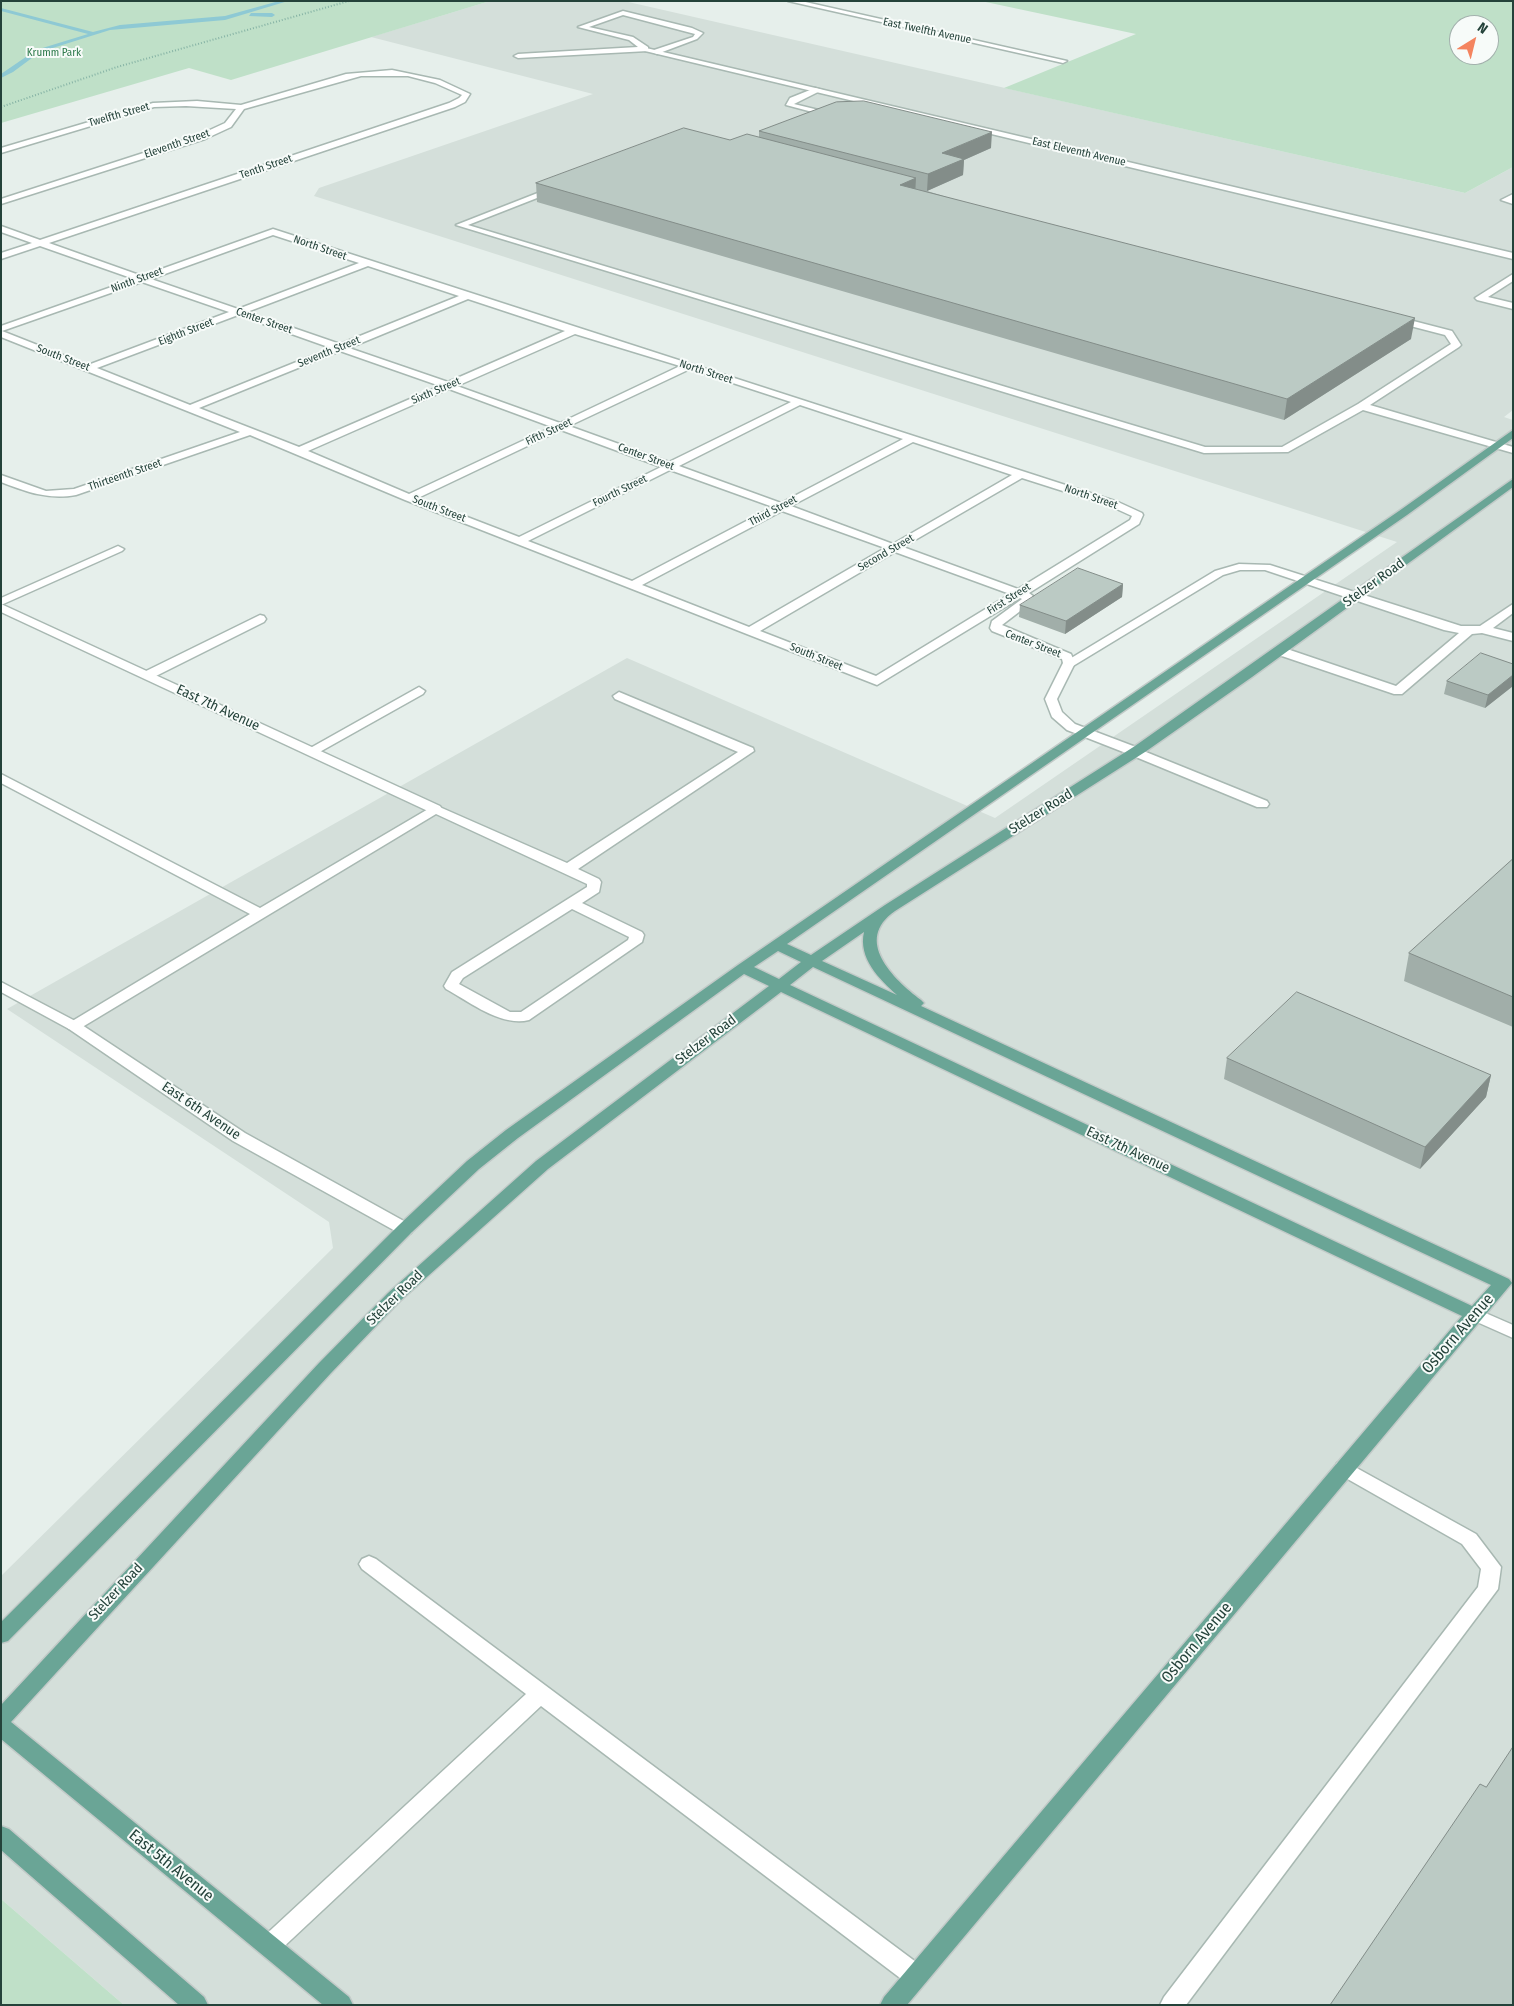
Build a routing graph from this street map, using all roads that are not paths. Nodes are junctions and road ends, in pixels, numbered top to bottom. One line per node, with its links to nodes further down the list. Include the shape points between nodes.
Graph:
1 (791, 1): 5 (street, East Twelfth Avenue)
2 (645, 49): 3 (street, East Eleventh Avenue); 3 (street, via 631,38 581,27 623,13 699,33 695,38); 4 (street)
3 (657, 52): 6 (street, East Eleventh Avenue)
4 (518, 56)
5 (1063, 61)
6 (818, 90): 7 (street, East Eleventh Avenue); 10 (street, via 793,100 790,105)
7 (886, 106): 9 (street); 20 (street, East Eleventh Avenue)
8 (241, 107): 11 (street, Twelfth Street, via 178,102 152,105); 14 (street, Eleventh Street, via 228,124 202,137); 18 (street, Tenth Street, via 362,72 404,73 466,94 452,105)
9 (872, 111)
10 (840, 116)
11 (1, 151)
12 (570, 183): 36 (street, via 460,225 1204,450 1284,450)
13 (1513, 196): 15 (street, via 1505,200)
14 (1, 202)
15 (1513, 202)
16 (1, 229): 18 (street, Center Street)
17 (273, 232): 21 (street, North Street); 23 (street, Ninth Street)
18 (40, 244): 19 (street, Tenth Street); 23 (street, Center Street)
19 (1, 256)
20 (1513, 256)
21 (366, 264): 24 (street, North Street); 26 (street, Eighth Street)
22 (1513, 277): 25 (street, via 1480,298)
23 (141, 279): 26 (street, Center Street); 28 (street, Ninth Street)
24 (468, 296): 29 (street, North Street); 31 (street, Seventh Street)
25 (1513, 306)
26 (239, 312): 31 (street, Center Street); 33 (street, Eighth Street)
27 (1382, 315): 36 (street, via 1448,333 1456,345)
28 (1, 329)
29 (574, 331): 32 (street, North Street); 34 (street, Sixth Street)
30 (1, 334): 33 (street, South Street)
31 (341, 348): 34 (street, Center Street); 37 (street, Seventh Street)
32 (689, 366): 35 (street, North Street); 38 (street, Fifth Street)
33 (89, 368): 37 (street, South Street)
34 (448, 386): 38 (street, Center Street); 44 (street, Sixth Street)
35 (799, 402): 41 (street, North Street); 45 (street, Fourth Street)
36 (1362, 406): 42 (street)
37 (191, 408): 39 (street, South Street)
38 (562, 427): 45 (street, Center Street); 49 (street, Fifth Street)
39 (249, 432): 44 (street, South Street); 47 (street, Thirteenth Street, via 61,495 45,495)
40 (1513, 433): 42 (main road)
41 (913, 438): 46 (street, North Street); 50 (street, Third Street)
42 (1496, 445): 43 (street); 55 (main road)
43 (1513, 450)
44 (299, 451): 49 (street, South Street)
45 (670, 466): 50 (street, Center Street); 52 (street, Fourth Street)
46 (1021, 474): 51 (street, North Street); 53 (street, Second Street)
47 (1, 478)
48 (1513, 482): 58 (main road, Stelzer Road)
49 (409, 498): 52 (street, South Street)
50 (781, 506): 53 (street, Center Street); 56 (street, Third Street)
51 (1138, 515): 57 (street, First Street, via 1135,522)
52 (521, 540): 56 (street, South Street)
53 (895, 548): 57 (street, Center Street); 64 (street, Second Street)
54 (118, 549): 59 (street)
55 (1307, 579): 58 (street); 68 (street, via 1266,567 1239,567 1219,573); 73 (main road)
56 (633, 585): 64 (street, South Street)
57 (1020, 593): 68 (street, Center Street, via 1028,600 996,624 996,628 1059,653 1067,657); 70 (street, First Street)
58 (1356, 596): 65 (street); 67 (main road, Stelzer Road)
59 (1, 602)
60 (1, 607): 69 (street, East 7th Avenue)
61 (1513, 607): 63 (street)
62 (260, 619): 69 (street)
63 (1485, 630): 65 (street); 66 (street)
64 (751, 631): 70 (street, South Street)
65 (1468, 631): 67 (street, via 1398,691)
66 (1513, 637)
67 (1280, 651): 75 (main road, Stelzer Road)
68 (1069, 663): 73 (street, Center Street, via 1051,699 1056,714)
69 (148, 675): 74 (street, East 7th Avenue)
70 (877, 681)
71 (419, 690): 74 (street)
72 (620, 696): 79 (street, via 748,751)
73 (1083, 732): 75 (street, Center Street); 83 (main road)
74 (311, 751): 78 (street, East 7th Avenue)
75 (1136, 752): 77 (street, Center Street); 81 (main road, Stelzer Road)
76 (1, 778): 82 (street)
77 (1262, 804)
78 (435, 809): 79 (street, East 7th Avenue); 82 (street)
79 (568, 869): 80 (street, East 7th Avenue, via 594,882 594,889)
80 (572, 903): 80 (street, via 457,975 451,986 507,1016 524,1017 635,942 637,935)
81 (890, 908): 84 (main road, Stelzer Road); 89 (main road, via 870,933 868,947 874,960 910,999)
82 (260, 914): 88 (street)
83 (777, 945): 84 (main road); 85 (main road)
84 (812, 961): 86 (main road, Stelzer Road); 89 (main road)
85 (743, 968): 86 (main road, East 7th Avenue); 90 (main road, via 512,1134 473,1165)
86 (779, 984): 92 (main road, East 7th Avenue); 98 (main road, Stelzer Road, via 542,1164 394,1297)
87 (1, 986): 88 (street, East 6th Avenue)
88 (74, 1026): 90 (street, East 6th Avenue, via 239,1137)
89 (984, 1042): 91 (main road)
90 (405, 1229): 96 (main road)
91 (1508, 1285): 92 (main road, Osborn Avenue)
92 (1474, 1314): 93 (street, East 7th Avenue); 94 (main road, Osborn Avenue)
93 (1513, 1332)
94 (1344, 1468): 102 (main road, Osborn Avenue); 106 (street, via 1469,1539 1491,1566 1488,1589)
95 (369, 1564): 97 (street)
96 (1, 1635)
97 (541, 1693): 101 (street); 102 (street)
98 (1, 1719)
99 (1, 1726): 101 (main road, East 5th Avenue)
100 (1, 1836): 104 (main road)
101 (269, 1946): 105 (main road, East 5th Avenue)
102 (916, 1976): 103 (main road, Osborn Avenue)
103 (895, 2004)
104 (196, 2005)
105 (341, 2005)
106 (1172, 2005)

